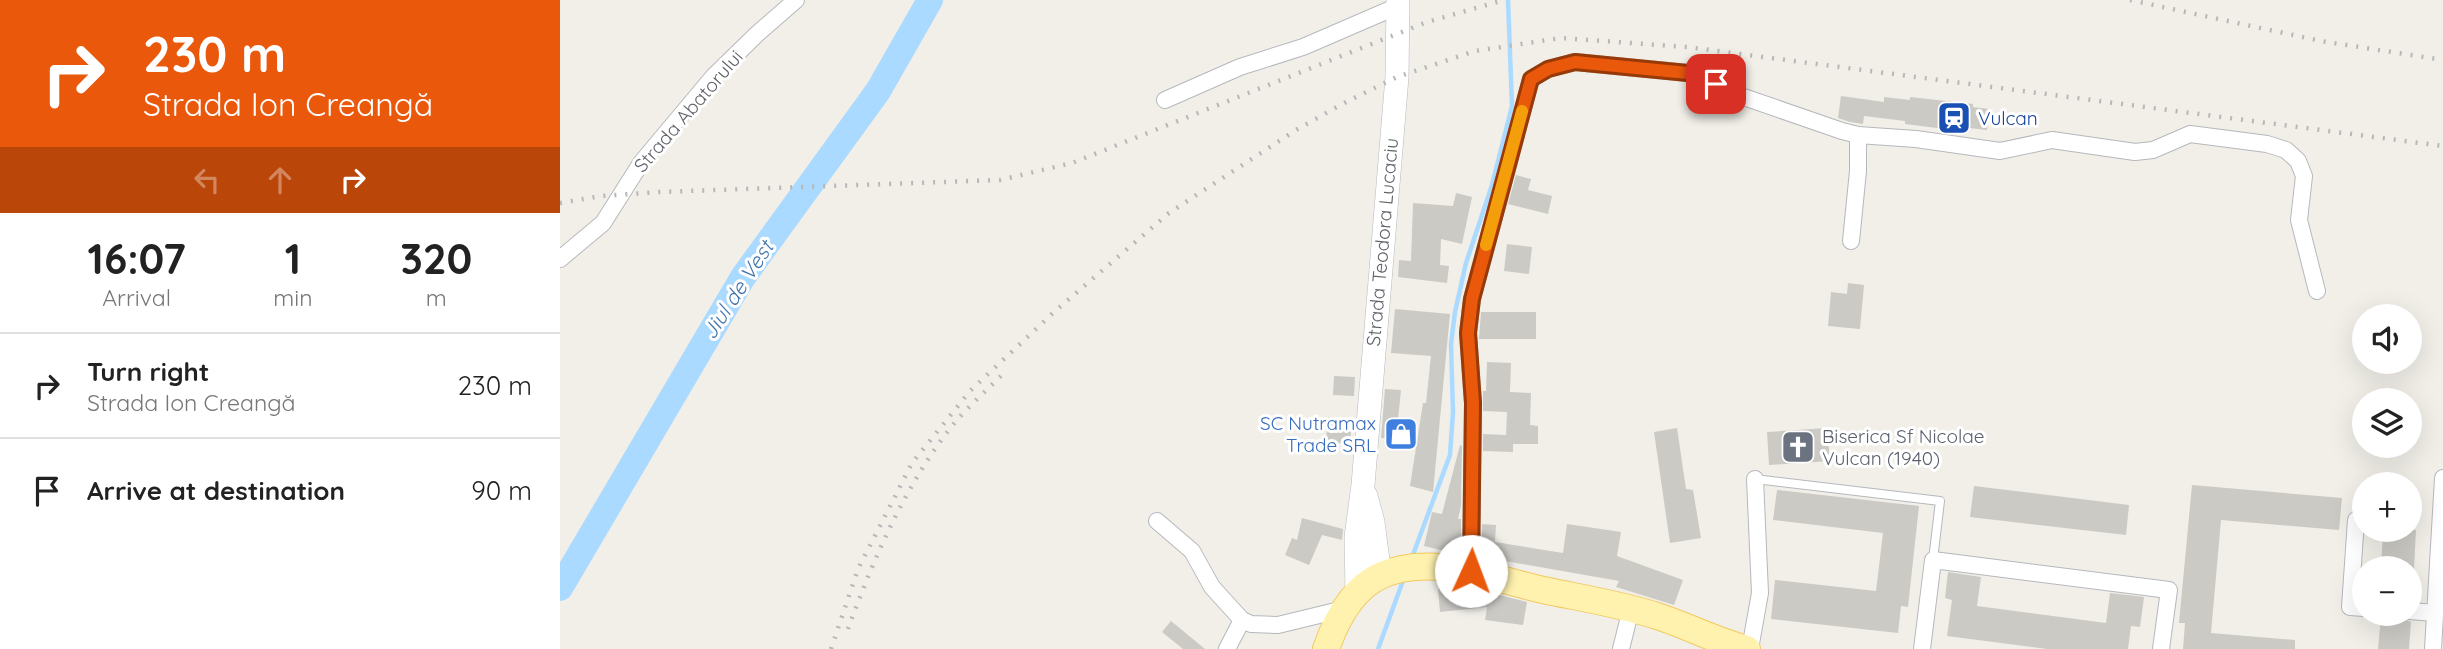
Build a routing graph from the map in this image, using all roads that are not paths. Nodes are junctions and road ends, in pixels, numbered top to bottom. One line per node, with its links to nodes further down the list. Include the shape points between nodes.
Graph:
1 (796, 0): 6 (street, Strada Abatorului, via 713,77 640,163 603,223)
2 (1398, 3): 3 (street, via 1303,47 1240,67); 10 (main road, Strada Teodora Lucaciu)
3 (1165, 100)
4 (1858, 135): 5 (street); 7 (street, via 2000,151 2052,140 2135,152 2153,150 2190,134 2286,150 2298,161 2304,176 2299,220); 15 (street, via 1735,94 1698,74 1575,62 1531,79 1472,299 1468,333 1473,403)
5 (1851, 242)
6 (560, 259)
7 (2317, 291)
8 (1755, 478): 12 (lane, via 1940,501); 23 (street, via 1760,593)
9 (2443, 478): 13 (street)
10 (1363, 485): 14 (main road, Strada Teodora Lucaciu, via 1373,522); 17 (main road, Strada Teodora Lucaciu)
11 (1157, 521): 22 (street, via 1192,551 1212,587)
12 (1933, 560): 27 (street); 28 (street, via 2169,590)
13 (2440, 565): 21 (street)
14 (1399, 570): 15 (main road); 17 (main road)
15 (1471, 571): 19 (main road)
16 (2352, 578): 18 (street)
17 (1350, 601): 22 (street, via 1278,625); 25 (main road)
18 (2352, 607)
19 (1631, 609): 23 (main road); 26 (street)
20 (2422, 612): 21 (street)
21 (2435, 613): 29 (street)
22 (1242, 620): 24 (street)
23 (1739, 648)
24 (1227, 649)
25 (1326, 649)
26 (1622, 649)
27 (1922, 649)
28 (2161, 649)
29 (2433, 649)

